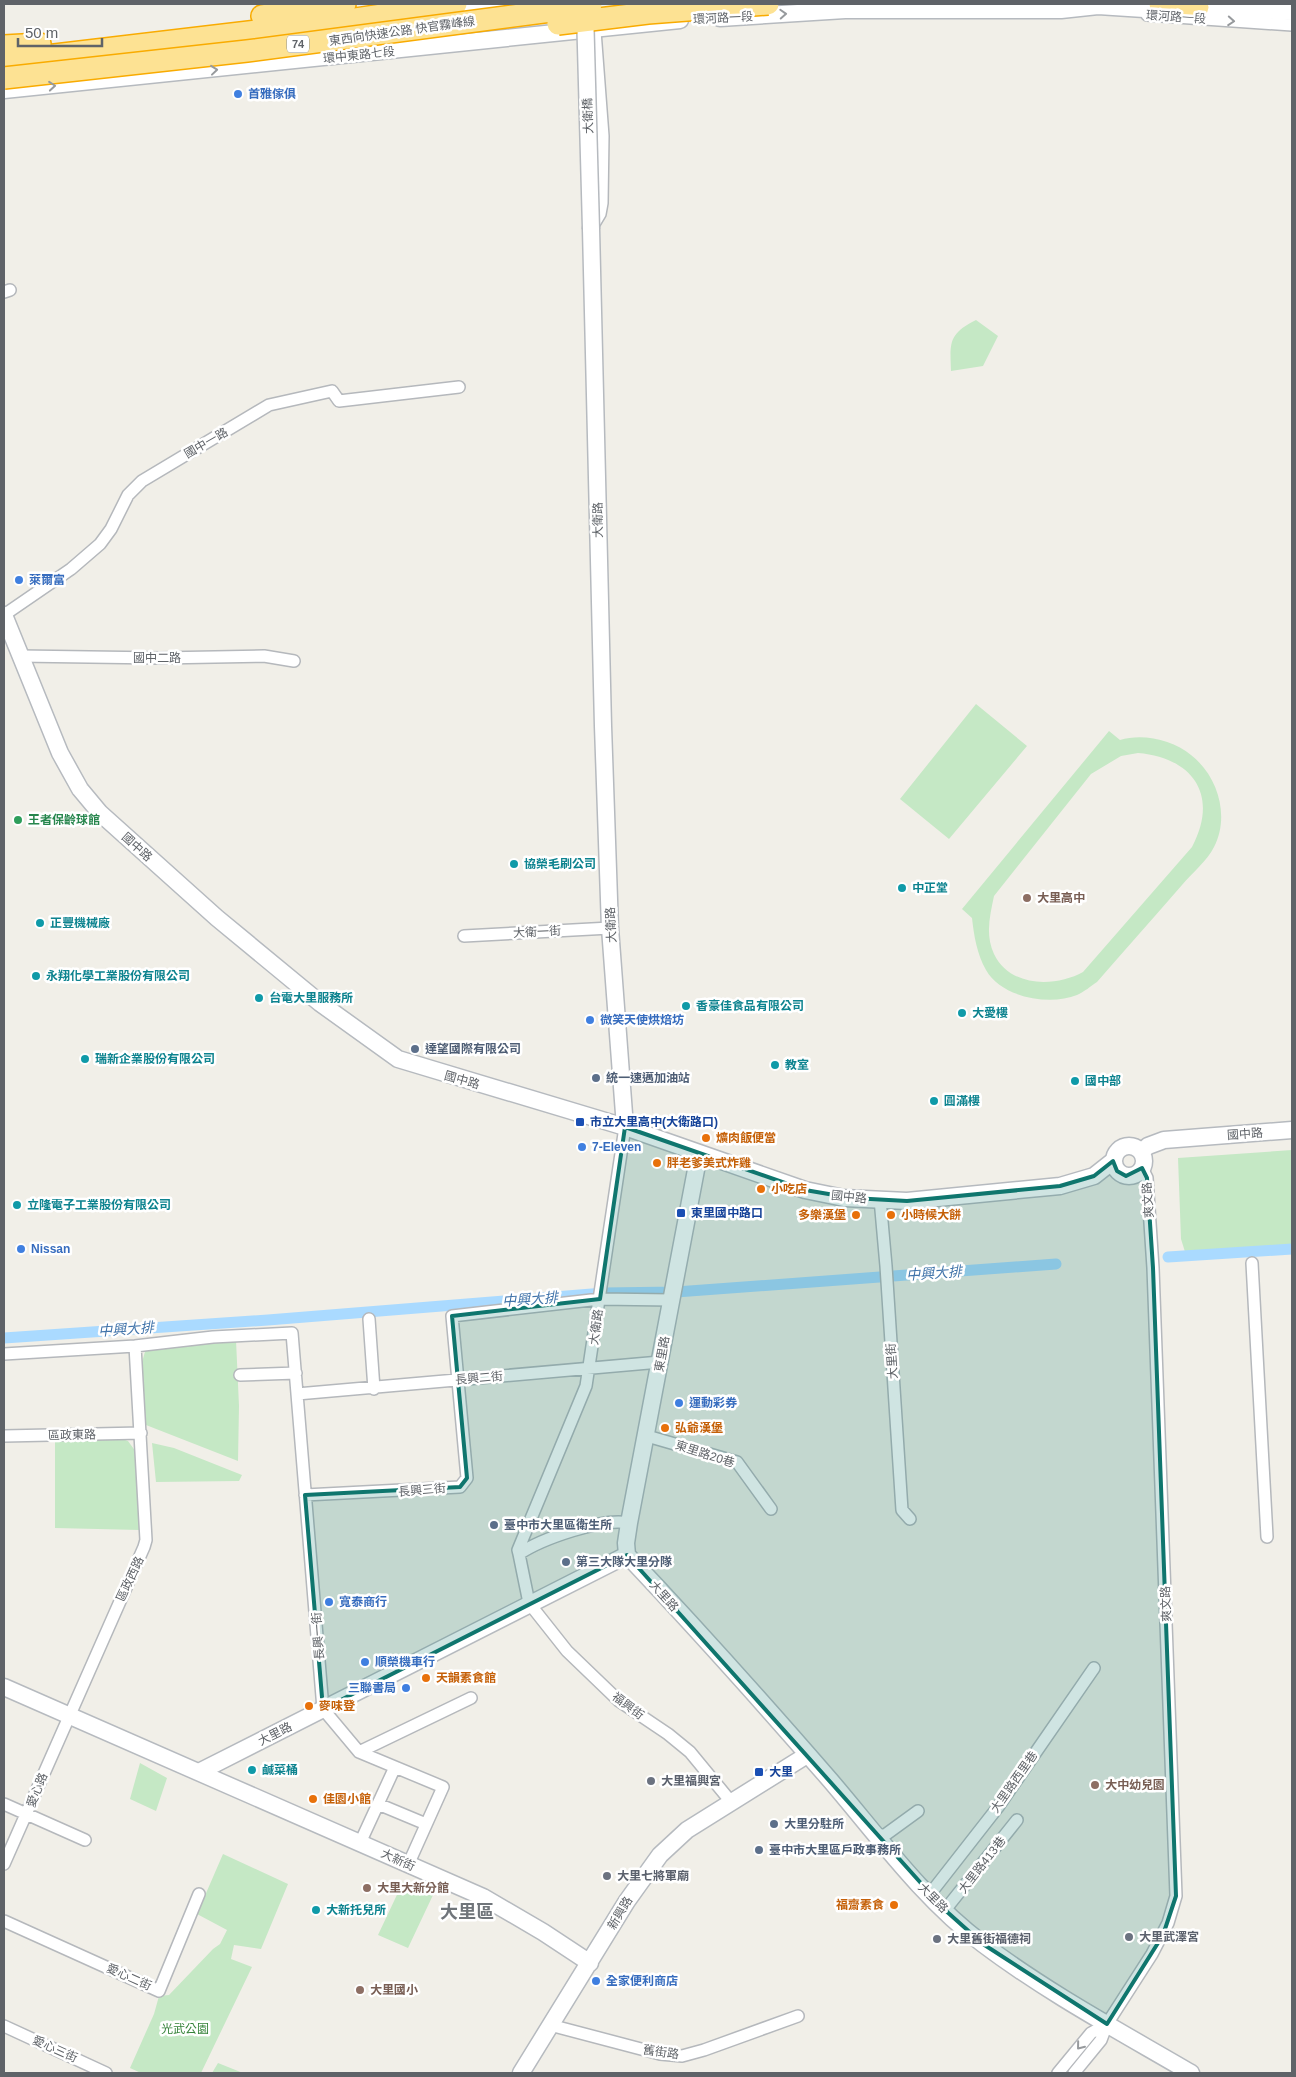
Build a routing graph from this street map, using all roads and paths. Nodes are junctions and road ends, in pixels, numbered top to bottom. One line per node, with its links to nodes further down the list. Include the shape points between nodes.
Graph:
1 (345, 4): 14 (highway, via 141,34)
2 (401, 4): 16 (street)
3 (456, 4): 17 (highway, 東西向快速公路 快官霧峰線 / 74)
4 (500, 4): 18 (street, 環中東路七段, via 343,32)
5 (585, 4): 21 (street, 大衛橋, bridge)
6 (591, 4): 15 (highway, 東西向快速公路 快官霧峰線 / 74, bridge)
7 (768, 4): 15 (highway, bridge, via 648,13 296,55)
8 (1160, 4): 9 (highway)
9 (1198, 7): 10 (street, 環河路一段, via 1144,10 1098,6); 11 (street, 環河路一段)
10 (1061, 10): 12 (street, 環河路一段, one-way to 12); 13 (street, 環河路一段, one-way to 10, via 673,21 845,10)
11 (1292, 12)
12 (1292, 25)
13 (595, 31): 20 (street, 環中東路七段, one-way to 13); 21 (street, via 603,136 602,203 600,214)
14 (4, 46)
15 (247, 51): 19 (highway, 東西向快速公路 快官霧峰線 / 74, bridge)
16 (4, 53)
17 (4, 61)
18 (4, 71)
19 (4, 78)
20 (4, 90)
21 (591, 228): 26 (street, 大衛路)
22 (459, 387): 23 (street, 國中一路, via 339,401 332,392 269,405 142,481 128,494 112,529 100,544 71,569)
23 (4, 615): 24 (street, 國中路)
24 (19, 656): 25 (street, 國中二路, via 264,656); 28 (street, 國中路, via 60,753 80,789 100,813 217,918 320,1003 387,1053 408,1064)
25 (294, 661)
26 (610, 928): 27 (street, 大衛一街); 28 (street, 大衛路)
27 (464, 936)
28 (625, 1127): 30 (street, 國中路); 36 (street, 大衛路)
29 (1292, 1130): 31 (street, 國中路, via 1164,1140 1148,1146)
30 (699, 1154): 33 (street, 國中路, via 805,1190 844,1198); 35 (street, 東里路)
31 (1141, 1160): 32 (street, 國中路, via 1134,1146 1124,1146 1116,1152); 32 (street, 國中路, via 1137,1174 1126,1176 1117,1171); 85 (street, 爽文路, via 1147,1178 1153,1268 1176,1896 1163,1935)
32 (1114, 1161): 33 (street, 國中路, via 1094,1176 1060,1186 907,1201)
33 (880, 1199): 52 (street, 大里街, via 902,1510)
34 (1252, 1263): 54 (street)
35 (672, 1295): 36 (street); 40 (street, 東里路)
36 (600, 1299): 41 (street, 大衛路); 44 (street, via 452,1316)
37 (369, 1319): 45 (street)
38 (134, 1346): 39 (street); 42 (street, 長興一街, via 292,1332); 47 (street, 區政西路)
39 (4, 1354)
40 (660, 1362): 41 (street, 長興二街); 49 (street, 東里路)
41 (590, 1367): 44 (street, 長興二街); 55 (street, 大衛路, via 577,1412)
42 (296, 1372): 43 (street); 46 (street, 長興一街)
43 (240, 1375)
44 (456, 1380): 45 (street, 長興二街); 50 (street, 長興三街, via 467,1478 464,1483 460,1486 384,1492)
45 (374, 1389): 46 (street, 長興二街)
46 (298, 1394): 50 (street, 長興一街)
47 (141, 1433): 48 (street, 區政東路); 62 (street, 區政西路, via 144,1548)
48 (4, 1436)
49 (647, 1436): 51 (street, 東里路20巷, via 737,1462); 53 (street, 東里路)
50 (305, 1495): 61 (street, 長興一街)
51 (771, 1509)
52 (910, 1519)
53 (629, 1523): 55 (street, via 620,1521 577,1530); 56 (street, 東里路)
54 (1267, 1537)
55 (519, 1554): 57 (street, 大衛路)
56 (627, 1555): 57 (street, 大里路); 64 (street, 大里路)
57 (529, 1603): 61 (street, 大里路); 67 (street, 福興街, via 567,1651 597,1681 619,1701 690,1752)
58 (1094, 1668): 80 (street, 大里路西里巷, via 998,1807)
59 (4, 1687): 62 (street)
60 (471, 1698): 63 (street)
61 (323, 1709): 63 (street); 66 (street, 大里路)
62 (68, 1715): 66 (street); 71 (street, 愛心路)
63 (359, 1752): 65 (street)
64 (807, 1756): 67 (street, 新興路); 74 (street, 大里路)
65 (395, 1767): 69 (street); 73 (street, via 442,1787)
66 (198, 1772): 76 (street, 大新街)
67 (732, 1803): 83 (street, 新興路, via 681,1835 660,1855)
68 (4, 1804): 71 (street)
69 (378, 1804): 73 (street); 76 (street)
70 (918, 1811): 74 (street, via 885,1835)
71 (27, 1815): 75 (street); 77 (street, 愛心路)
72 (1017, 1820): 81 (street, 大里路413巷)
73 (426, 1824): 78 (street)
74 (876, 1835): 80 (street, 大里路)
75 (85, 1840)
76 (360, 1843): 78 (street, 大新街)
77 (4, 1864)
78 (408, 1865): 83 (street, 大新街, via 483,1897)
79 (199, 1894): 82 (street, 愛心二街, via 159,1991)
80 (930, 1894): 81 (street, 大里路)
81 (945, 1910): 85 (street, 大里路, via 983,1944)
82 (4, 1921)
83 (590, 1963): 86 (street, 新興路)
84 (798, 2016): 86 (street, 舊街路, via 682,2056 660,2054)
85 (1107, 2024): 90 (street, 爽文路, one-way to 90, via 1091,2033); 91 (street, 爽文路, via 1101,2040); 92 (street, 大里路)
86 (550, 2025): 89 (street, 新興路)
87 (4, 2026): 88 (street, 愛心三街)
88 (106, 2073)
89 (521, 2073)
90 (1058, 2073)
91 (1074, 2073)
92 (1190, 2073)

